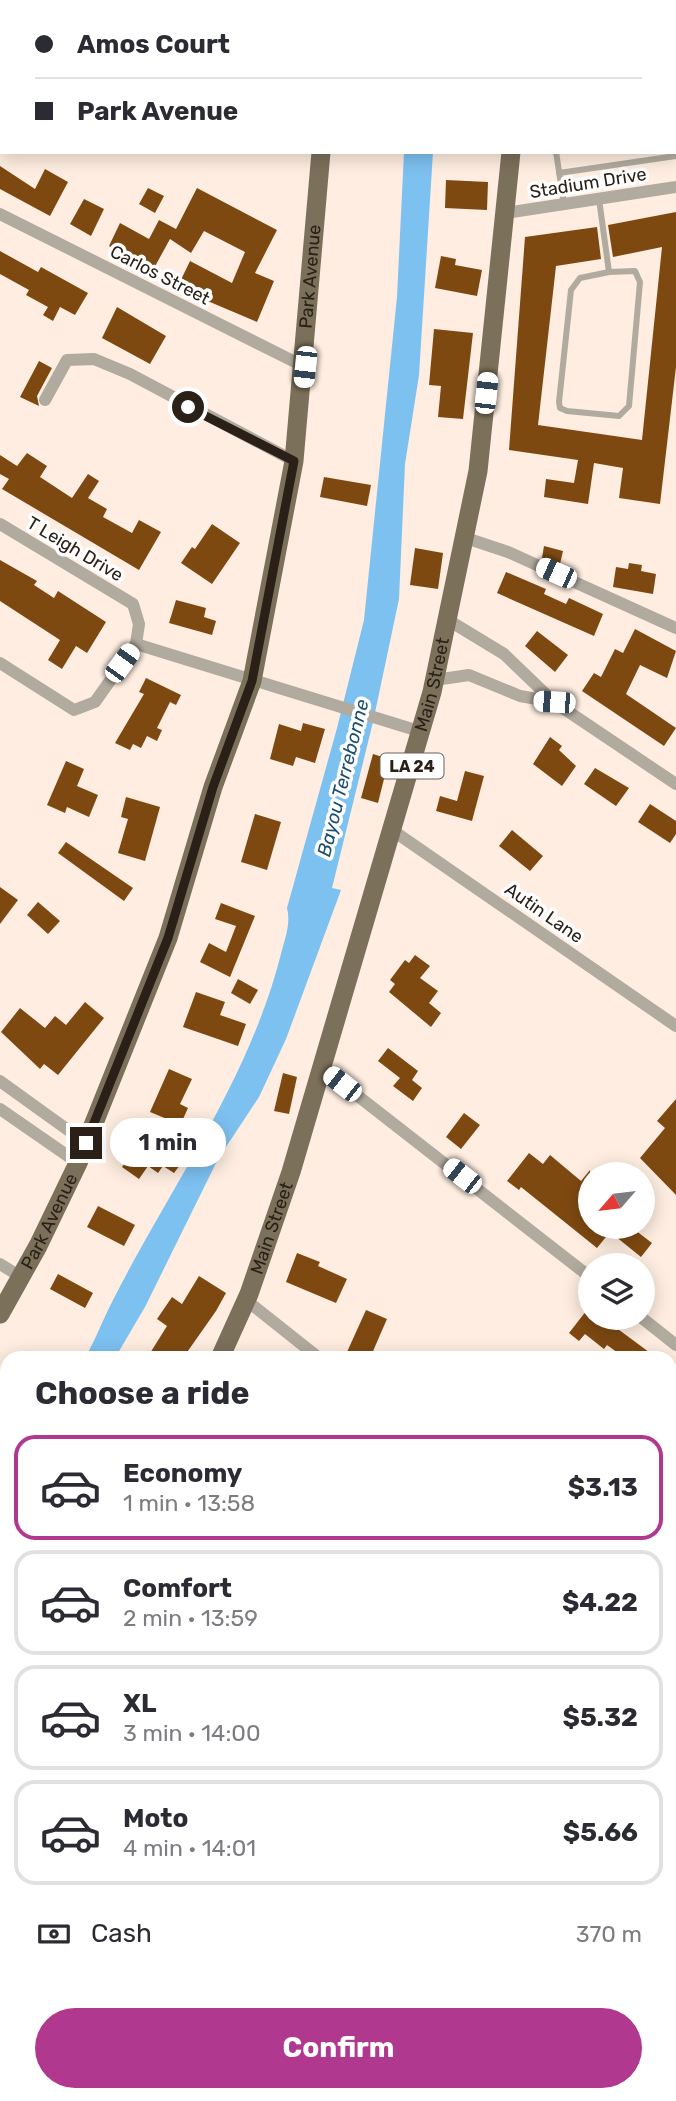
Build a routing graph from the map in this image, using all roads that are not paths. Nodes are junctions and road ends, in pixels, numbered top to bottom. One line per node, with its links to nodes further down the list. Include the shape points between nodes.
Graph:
1 (321, 154): 12 (main road, Park Avenue)
2 (511, 154): 9 (main road, Main Street / LA 24)
3 (556, 154): 5 (lane)
4 (676, 156): 5 (lane)
5 (559, 173): 8 (lane)
6 (676, 187): 7 (street, Stadium Drive)
7 (600, 199): 8 (street, Stadium Drive); 11 (lane)
8 (564, 204): 9 (street, Stadium Drive)
9 (506, 213): 16 (main road, Main Street / LA 24, via 478,471)
10 (0, 214): 12 (street, Carlos Street)
11 (609, 272): 11 (lane, via 635,271 640,282 628,406 619,416 567,411 559,402 571,290 580,278)
12 (305, 367): 14 (main road, Park Avenue)
13 (46, 400): 14 (street, via 66,360 93,359)
14 (294, 461): 22 (main road, Park Avenue)
15 (0, 524): 19 (street, T Leigh Drive, via 133,604 139,624)
16 (466, 538): 17 (main road, Main Street / LA 24); 18 (street, via 508,552)
17 (448, 620): 21 (main road, Main Street / LA 24); 23 (street, via 504,654)
18 (676, 628)
19 (136, 644): 20 (street, via 95,702 74,710); 22 (street)
20 (0, 663)
21 (435, 680): 23 (street, via 469,675 520,696); 24 (main road, Main Street / LA 24)
22 (252, 681): 24 (street); 31 (main road, Park Avenue, via 213,787 168,938)
23 (554, 702): 25 (street)
24 (422, 732): 26 (main road, Main Street / LA 24)
25 (676, 784)
26 (392, 830): 27 (street, Autin Lane); 28 (main road, Main Street / LA 24)
27 (676, 1026)
28 (323, 1068): 34 (street); 36 (main road, Main Street / LA 24)
29 (0, 1081): 31 (street)
30 (0, 1109): 32 (street)
31 (86, 1143): 32 (main road, Park Avenue)
32 (78, 1163): 35 (main road, Park Avenue)
33 (0, 1264): 35 (street)
34 (578, 1268)
35 (21, 1277): 37 (main road, Park Avenue)
36 (246, 1300): 40 (main road, Main Street / LA 24); 41 (street)
37 (0, 1314)
38 (655, 1328): 39 (street)
39 (676, 1345)
40 (223, 1351)
41 (310, 1351)

